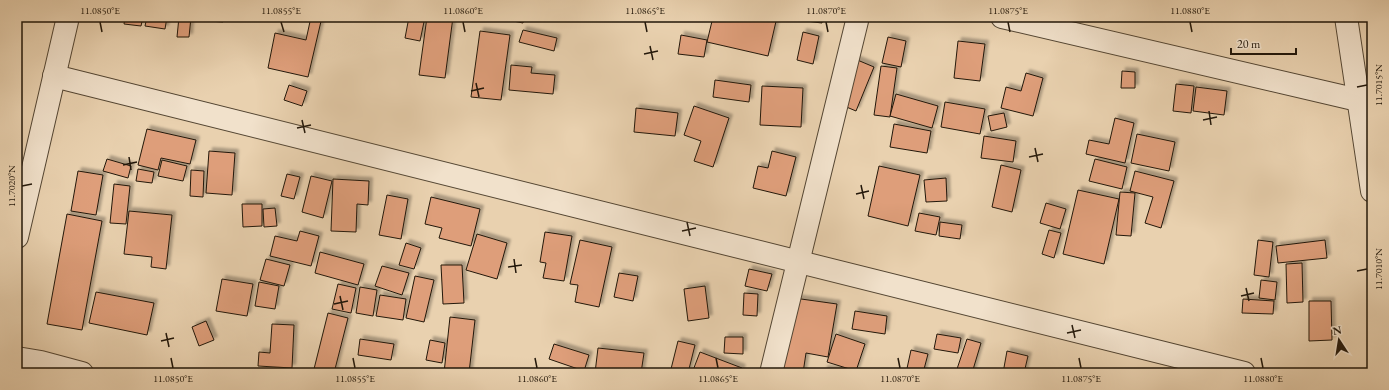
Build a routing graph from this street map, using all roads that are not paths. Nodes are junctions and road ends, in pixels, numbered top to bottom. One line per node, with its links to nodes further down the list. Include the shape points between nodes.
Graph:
1 (68, 17): 5 (street)
2 (858, 17): 9 (street)
3 (1346, 17): 6 (street)
4 (1015, 18): 6 (street)
5 (54, 76): 8 (street); 9 (street)
6 (1358, 100): 7 (street)
7 (1372, 191)
8 (17, 237)
9 (797, 262): 12 (street); 13 (street)
10 (17, 358): 11 (street)
11 (82, 373)
12 (771, 373)
13 (1244, 373)

